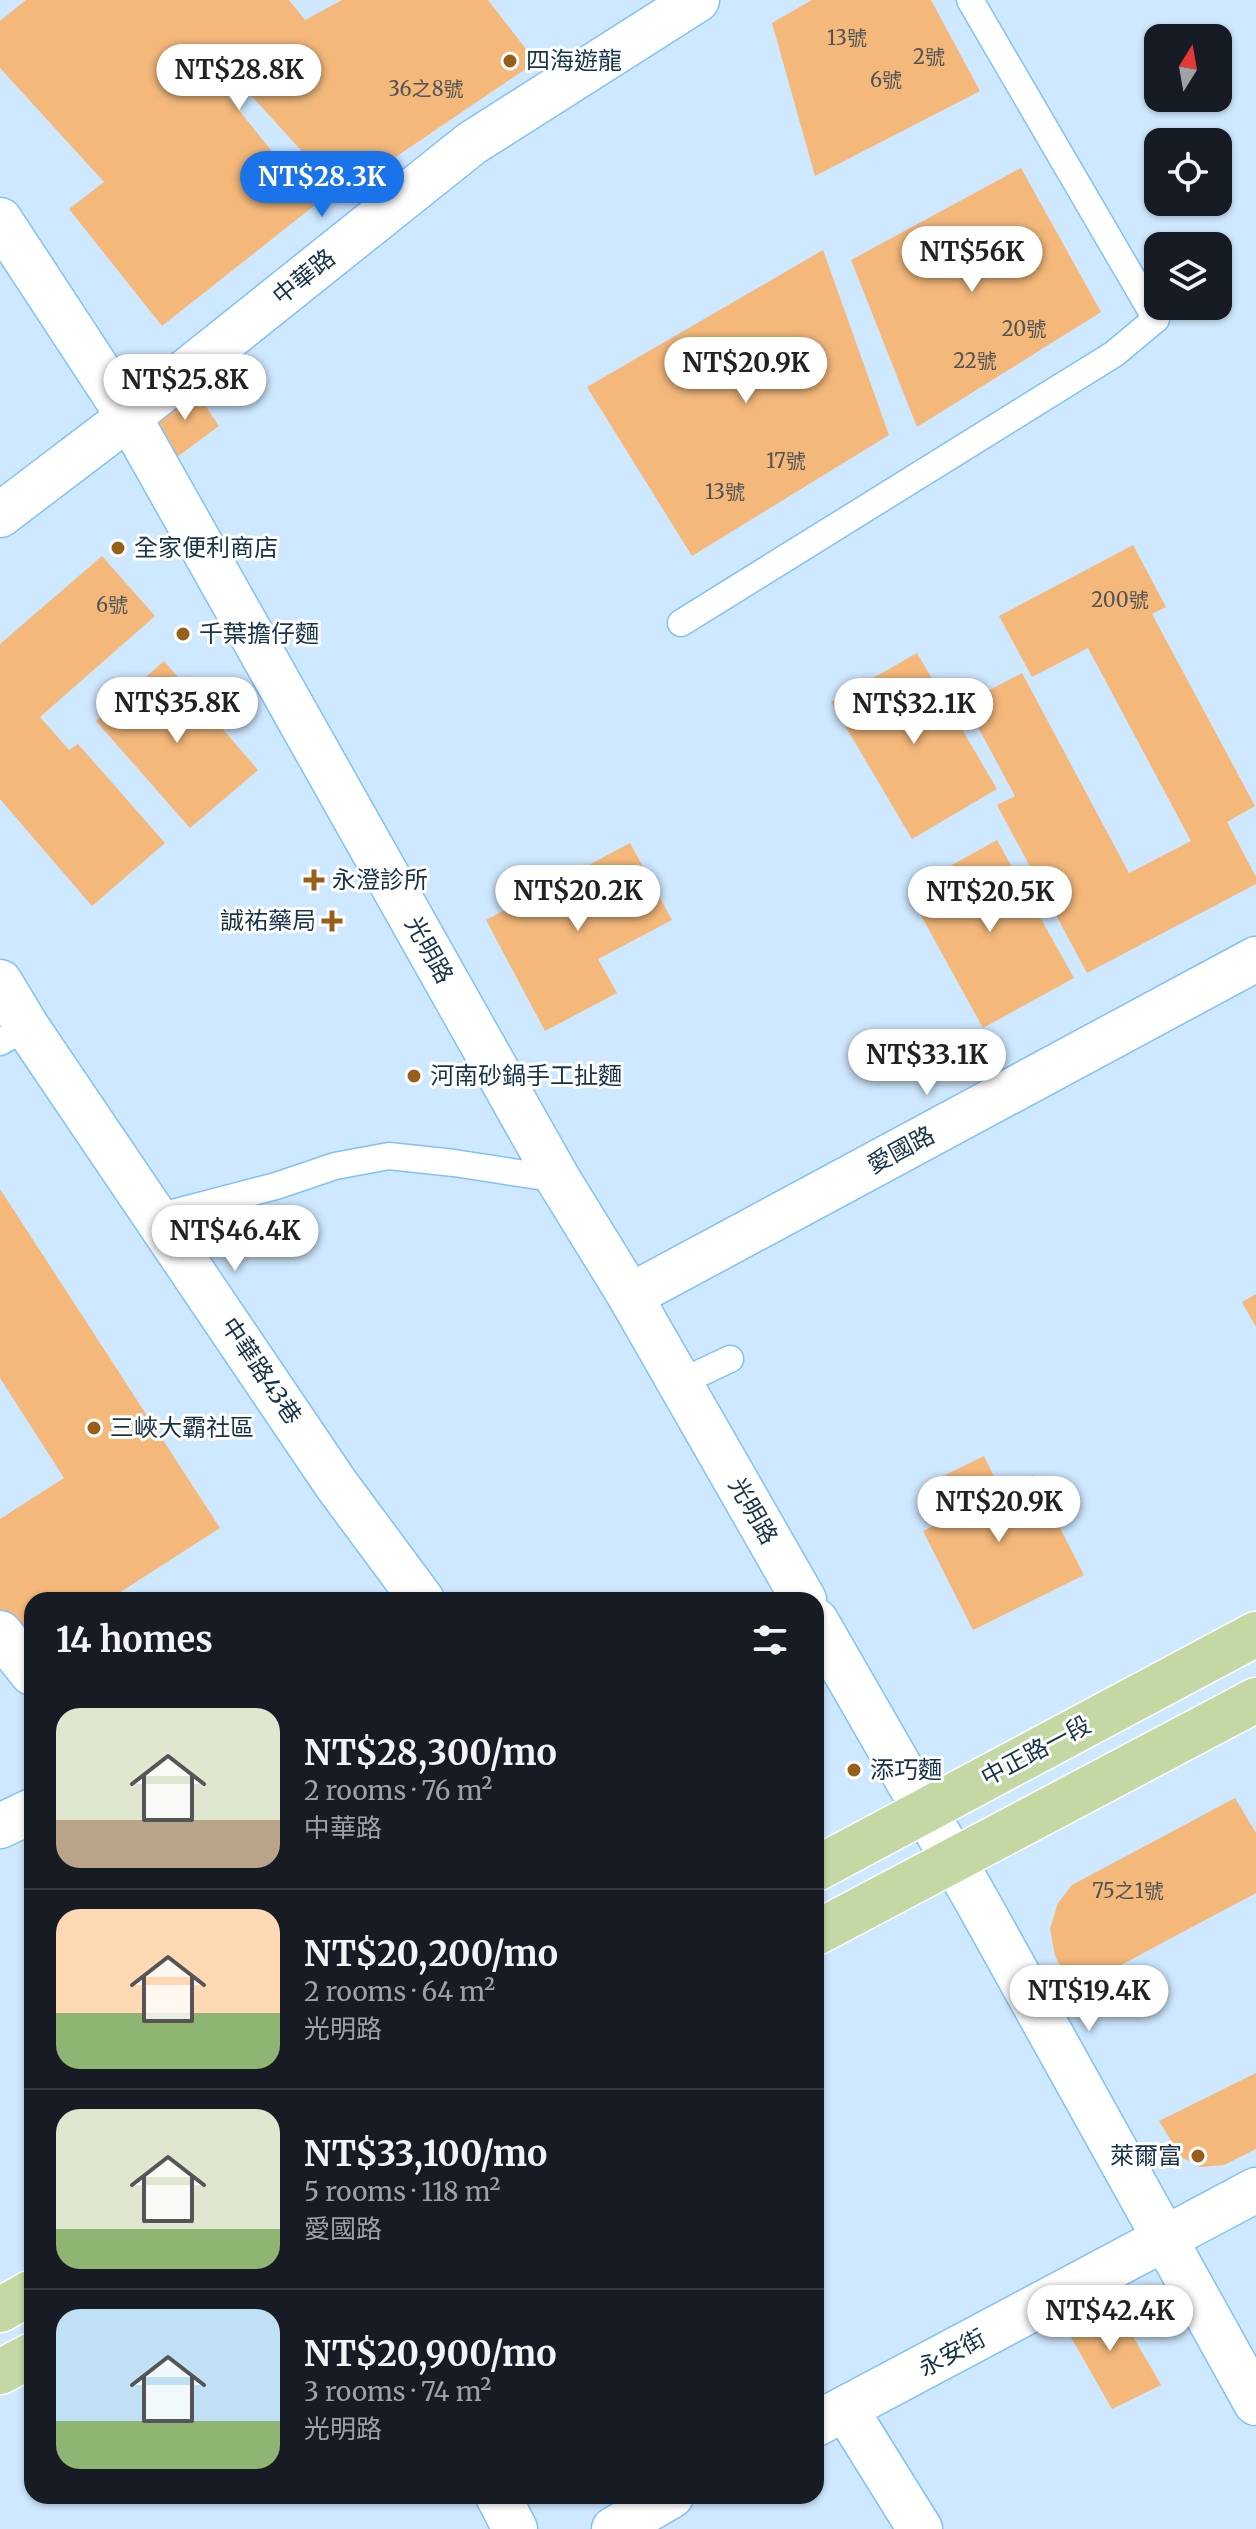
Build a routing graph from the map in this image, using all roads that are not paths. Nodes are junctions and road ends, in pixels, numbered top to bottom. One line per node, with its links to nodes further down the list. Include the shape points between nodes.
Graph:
1 (697, 0): 4 (street, 中華路, via 472,143)
2 (970, 0): 6 (lane, via 1156,319 1114,354)
3 (0, 220): 4 (street, 光明路)
4 (129, 417): 5 (street, 中華路); 10 (street, 光明路)
5 (0, 515)
6 (681, 623)
7 (1256, 959): 12 (street, 愛國路)
8 (0, 982): 9 (street, 中華路43巷)
9 (13, 1035): 11 (street, 中華路43巷)
10 (558, 1179): 11 (lane, via 389,1156 335,1166); 12 (street, 光明路)
11 (157, 1217): 15 (street, 中華路43巷)
12 (630, 1296): 14 (street, 光明路)
13 (730, 1359): 14 (lane)
14 (679, 1383): 16 (street, 光明路)
15 (414, 1592)
16 (799, 1592)
17 (0, 1633): 20 (street)
18 (1256, 1634): 22 (main road, 中正路一段)
19 (824, 1635): 22 (street)
20 (24, 1663)
21 (1256, 1700): 25 (main road)
22 (925, 1810): 25 (street); 26 (main road, 中正路一段)
23 (24, 1815): 24 (street)
24 (0, 1826)
25 (954, 1859): 27 (main road); 29 (street)
26 (824, 1865)
27 (824, 1929)
28 (1256, 2190): 29 (street, 永安街)
29 (1165, 2240): 34 (street); 35 (street, 永安街)
30 (24, 2296): 31 (main road)
31 (0, 2310)
32 (24, 2359): 33 (main road)
33 (0, 2372)
34 (1256, 2403)
35 (831, 2417): 40 (street)
36 (502, 2504): 38 (street)
37 (657, 2504): 39 (street)
38 (515, 2529)
39 (614, 2529)
40 (920, 2529)

